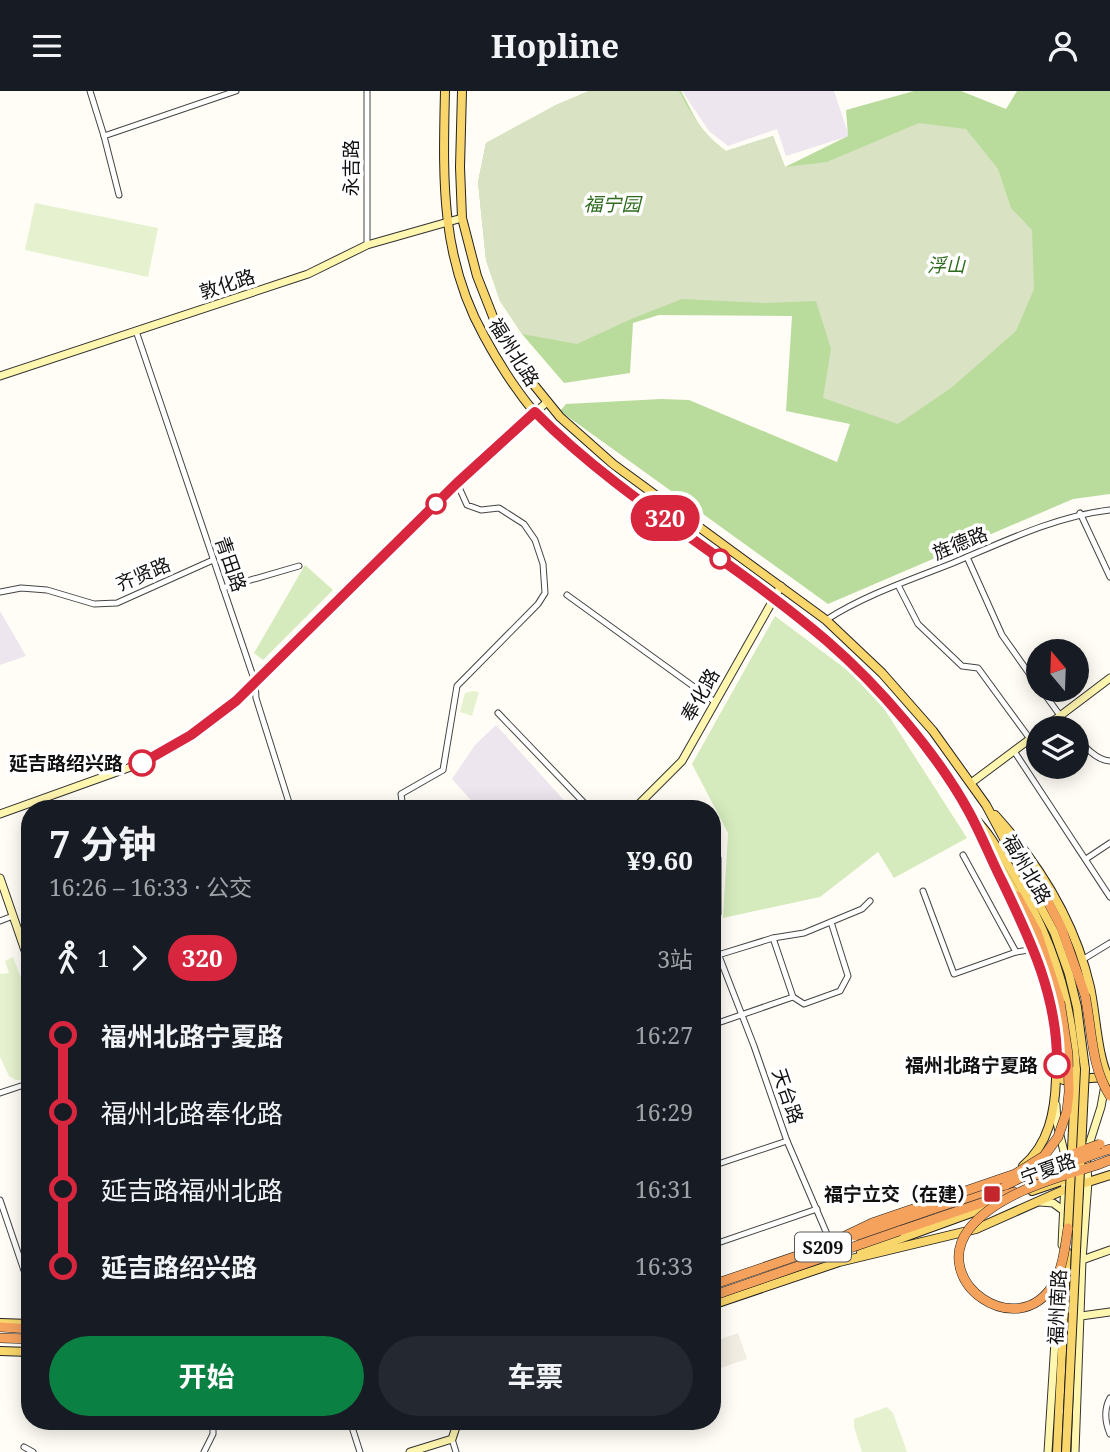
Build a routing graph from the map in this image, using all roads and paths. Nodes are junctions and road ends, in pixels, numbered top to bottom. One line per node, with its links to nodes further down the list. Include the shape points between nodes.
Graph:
1 (90, 91): 6 (street)
2 (236, 91): 6 (street)
3 (367, 91): 10 (street, 永吉路)
4 (446, 91): 9 (main road, 福州北路)
5 (462, 91): 8 (main road, 福州北路)
6 (104, 136): 7 (street)
7 (119, 195)
8 (462, 218): 9 (main road, 敦化路); 13 (main road, 福州北路, via 485,302 499,332)
9 (446, 221): 10 (main road, 敦化路); 14 (main road, 福州北路, via 470,307 484,338)
10 (367, 245): 11 (main road, 敦化路, via 308,274)
11 (136, 331): 12 (main road, 敦化路); 19 (street, 青田路)
12 (0, 376)
13 (547, 402): 14 (main road); 23 (main road, 福州北路, via 613,464)
14 (535, 412): 15 (main road); 27 (main road, 福州北路, via 605,475)
15 (457, 483): 31 (main road); 44 (street, via 467,505 481,510 499,508 524,524 535,540 545,593 457,686 443,770 401,794)
16 (1110, 510): 17 (street, 旌德路)
17 (1080, 513): 18 (street, 旌德路); 21 (street)
18 (967, 557): 22 (street, 旌德路); 29 (street, via 1002,635)
19 (213, 560): 24 (street, 青田路); 25 (street, 齐贤路, via 117,603 94,604 47,590)
20 (299, 566): 24 (street)
21 (1110, 577)
22 (898, 585): 28 (street, 旌德路, via 850,604); 36 (street, via 918,624 962,666 978,668)
23 (780, 586): 27 (main road, 奉化路); 28 (main road, 福州北路)
24 (223, 588): 31 (street, 青田路)
25 (0, 592)
26 (567, 595): 32 (street)
27 (773, 597): 32 (main road, 奉化路); 49 (main road, 福州北路, via 868,681 932,756)
28 (826, 620): 41 (main road, 福州北路, via 915,708)
29 (1026, 669)
30 (1110, 678): 35 (main road)
31 (255, 682): 42 (main road, via 215,719 159,754); 43 (street, 青田路)
32 (715, 702): 46 (main road, 奉化路, via 682,761)
33 (1050, 702): 35 (street)
34 (498, 713): 45 (street)
35 (1060, 716)
36 (1026, 734)
37 (1026, 742): 39 (main road)
38 (1089, 750): 40 (street)
39 (1014, 751): 41 (main road); 55 (street)
40 (1110, 761)
41 (971, 783): 47 (main road, 福州北路)
42 (40, 800)
43 (288, 800)
44 (402, 800)
45 (581, 800)
46 (643, 800)
47 (986, 805): 51 (main road); 77 (main road, 福州北路, via 1062,951 1077,1007)
48 (21, 807): 50 (main road)
49 (968, 810): 52 (main road); 77 (main road, 福州北路, via 1012,872 1048,941 1070,1007)
50 (0, 814)
51 (1005, 826): 57 (main road); 71 (main road, via 1045,881)
52 (981, 835): 59 (main road); 68 (main road)
53 (1110, 843): 55 (street)
54 (963, 855): 69 (street)
55 (1086, 859): 60 (street)
56 (0, 878): 62 (main road)
57 (1038, 883): 81 (highway, bridge, via 1061,927 1085,995 1096,1064)
58 (923, 891): 69 (street, via 954,974)
59 (1017, 895): 103 (highway, bridge, via 1037,932 1060,1002 1069,1092 1058,1137 1044,1156 1015,1174 872,1223)
60 (1110, 897)
61 (870, 901): 64 (street)
62 (13, 916): 63 (street); 66 (main road)
63 (0, 921)
64 (831, 922): 65 (street); 73 (street, via 848,976 840,991 804,1004)
65 (773, 938): 70 (street); 73 (street)
66 (21, 939)
67 (1110, 943): 71 (street)
68 (1035, 949): 69 (street); 76 (main road, via 1049,992)
69 (1016, 951)
70 (721, 954)
71 (1082, 960): 78 (main road)
72 (721, 963): 74 (street, 天台路)
73 (793, 997): 74 (street)
74 (742, 1016): 75 (street); 83 (street, 天台路)
75 (721, 1022)
76 (1057, 1065): 78 (main road, via 1063,1080); 82 (main road)
77 (1081, 1069): 88 (main road, 福州北路, bridge)
78 (1108, 1078): 85 (main road)
79 (21, 1086): 80 (street)
80 (0, 1093)
81 (1110, 1096)
82 (1056, 1098): 88 (main road, via 1057,1123); 94 (main road, via 1044,1141 1034,1156)
83 (787, 1141): 87 (street); 98 (street, 天台路)
84 (1110, 1145): 85 (main road); 93 (highway, S209, bridge); 93 (highway, bridge, via 1059,1159)
85 (1086, 1154): 88 (main road); 89 (main road)
86 (1110, 1162): 89 (main road, 宁夏路); 95 (highway, S209, bridge)
87 (721, 1163)
88 (1073, 1164): 92 (main road); 94 (main road); 100 (main road, 福州南路, bridge); 134 (main road, 福州南路, bridge)
89 (1088, 1171): 91 (main road); 92 (main road, 宁夏路)
90 (1110, 1175): 91 (main road, 宁夏路)
91 (1088, 1182): 92 (main road, 宁夏路); 105 (main road)
92 (1066, 1184): 97 (main road, 宁夏路); 99 (main road); 107 (main road, 宁夏路)
93 (1006, 1185): 103 (highway, S209, bridge)
94 (991, 1186): 102 (main road)
95 (1028, 1187): 100 (highway, bridge, via 976,1221 966,1235 960,1264 975,1294 1001,1307 1034,1302 1057,1277); 110 (highway, S209, bridge)
96 (0, 1200): 106 (street)
97 (1036, 1202): 99 (main road, via 1053,1203); 107 (main road, 宁夏路, via 976,1229)
98 (817, 1209): 101 (street); 102 (street, 天台路)
99 (1064, 1210): 132 (main road)
100 (1068, 1228): 133 (main road, 福州南路, bridge)
101 (721, 1242)
102 (830, 1242): 107 (street, 天台路); 109 (main road)
103 (820, 1248): 108 (highway, S209, bridge)
104 (1110, 1250): 105 (main road)
105 (1082, 1260): 113 (main road)
106 (21, 1262)
107 (839, 1262): 111 (main road, 宁夏路)
108 (721, 1281)
109 (721, 1281)
110 (721, 1293)
111 (721, 1302)
112 (1110, 1312): 113 (main road)
113 (1081, 1316): 135 (main road)
114 (0, 1325): 115 (highway)
115 (21, 1326)
116 (0, 1338): 117 (highway)
117 (21, 1339)
118 (0, 1351): 119 (main road)
119 (21, 1352)
120 (1110, 1398): 124 (street, via 1106,1425)
121 (213, 1430): 128 (street)
122 (353, 1430): 129 (street)
123 (455, 1430): 125 (main road)
124 (1110, 1434)
125 (452, 1439): 130 (main road); 131 (street)
126 (24, 1447): 127 (street)
127 (33, 1452)
128 (204, 1452)
129 (360, 1452)
130 (410, 1452)
131 (456, 1452)
132 (1048, 1452)
133 (1057, 1452)
134 (1066, 1452)
135 (1075, 1452)

